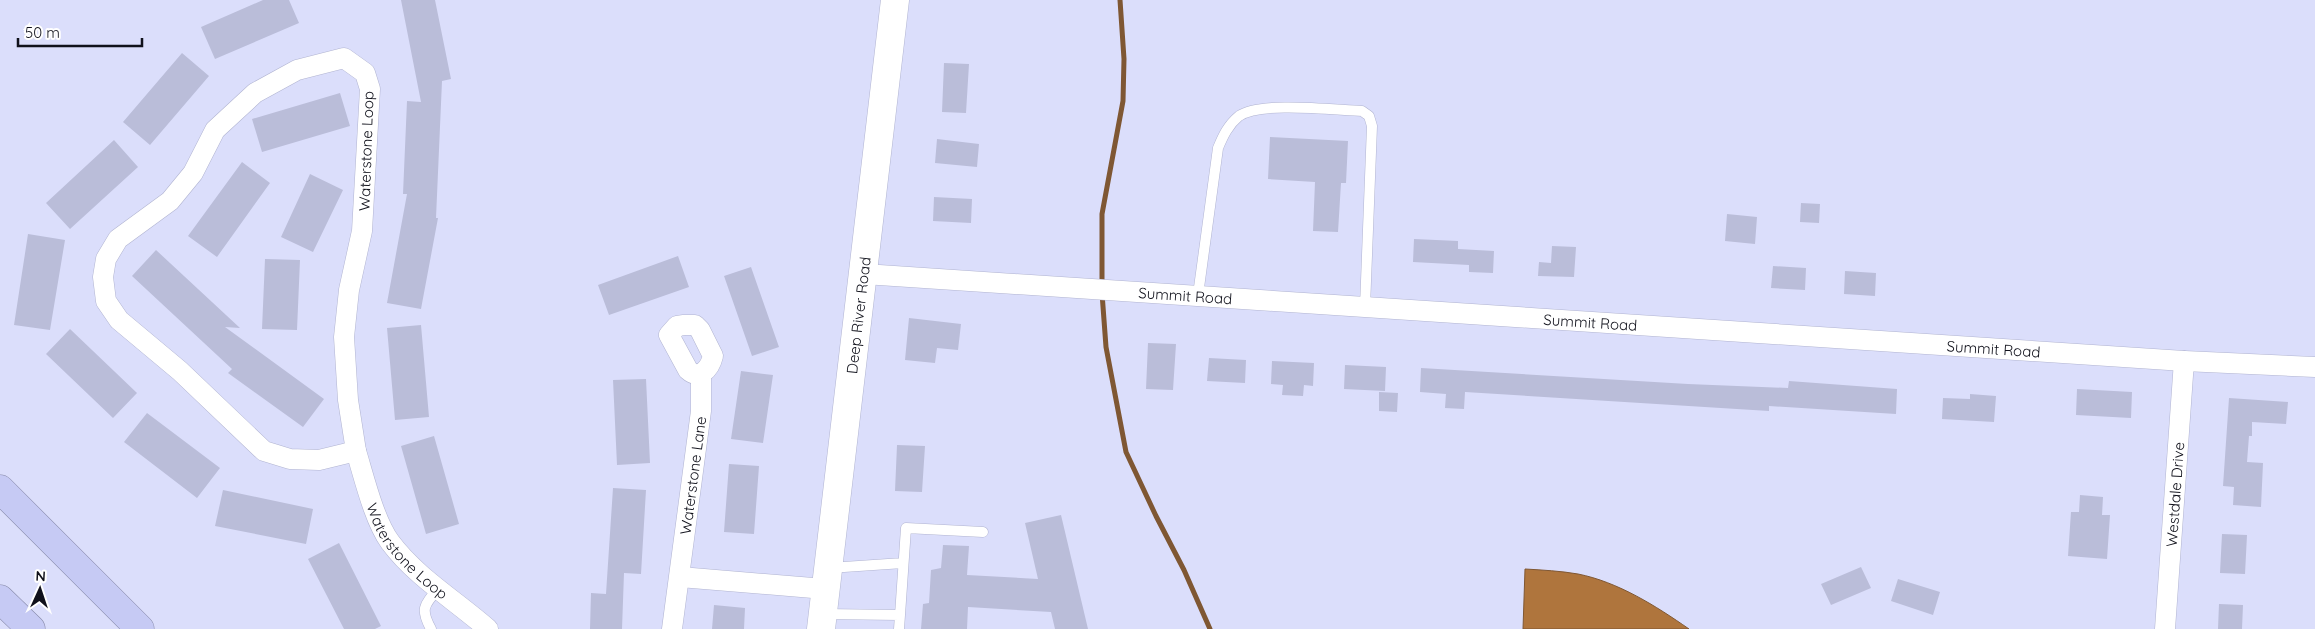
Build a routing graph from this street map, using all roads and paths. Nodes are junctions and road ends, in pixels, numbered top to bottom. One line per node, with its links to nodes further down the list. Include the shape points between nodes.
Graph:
1 (895, 0): 2 (street, Deep River Road)
2 (864, 274): 3 (street, Summit Road); 15 (street, Deep River Road)
3 (1198, 296): 4 (street, Summit Road); 4 (lane, via 1218,148 1232,123 1241,115 1266,108 1362,110 1369,116 1372,126)
4 (1364, 307): 5 (street, Summit Road)
5 (2184, 360): 6 (street, Summit Road); 23 (street, Westdale Drive)
6 (2315, 367)
7 (701, 374): 12 (street, Waterstone Lane, via 701,411)
8 (356, 451): 8 (street, Waterstone Loop, via 348,400 344,337 349,290 362,231 370,90 365,72 344,58 297,70 255,93 215,130 193,173 170,200 118,239 106,259 103,277 106,301 119,320 180,370 264,451 290,459 319,460); 13 (street, Waterstone Loop, via 389,540)
9 (0, 489): 18 (highway)
10 (982, 532): 11 (lane, via 906,528)
11 (904, 563): 15 (lane); 16 (lane)
12 (680, 576): 15 (street); 21 (street, Waterstone Lane)
13 (438, 589): 19 (lane, via 424,610 424,618); 20 (street, Waterstone Loop)
14 (0, 599): 17 (highway)
15 (824, 600): 16 (lane)
16 (900, 615): 22 (lane)
17 (30, 629)
18 (140, 629)
19 (431, 629)
20 (488, 629)
21 (672, 629)
22 (899, 629)
23 (2165, 629)

